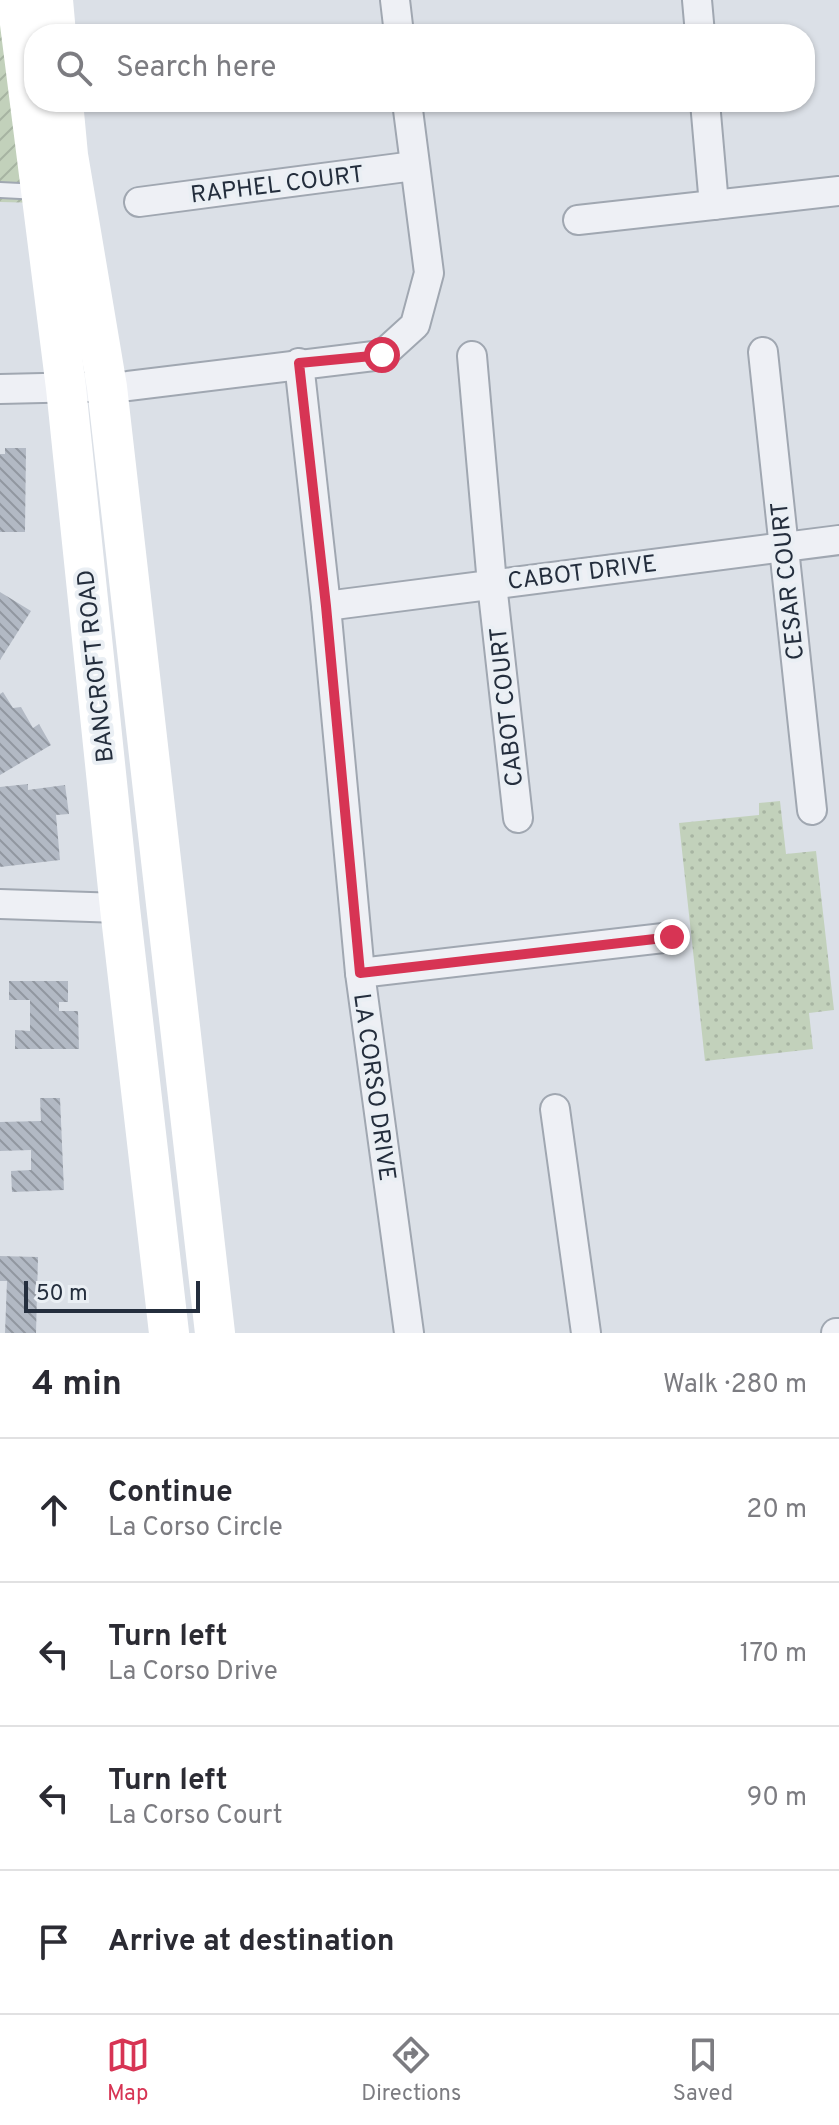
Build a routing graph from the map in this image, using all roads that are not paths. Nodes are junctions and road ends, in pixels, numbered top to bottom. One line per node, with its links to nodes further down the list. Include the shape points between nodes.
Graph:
1 (17, 0): 8 (main road, BANCROFT ROAD)
2 (53, 0): 5 (main road)
3 (395, 0): 6 (street)
4 (697, 0): 7 (street)
5 (55, 24)
6 (398, 24)
7 (699, 24)
8 (24, 58)
9 (30, 112): 16 (main road, BANCROFT ROAD)
10 (64, 112): 23 (main road, BANCROFT ROAD)
11 (408, 112): 13 (street)
12 (706, 112): 18 (street)
13 (414, 166): 17 (street, RAPHEL COURT); 22 (street, via 429,273 415,325 382,355)
14 (0, 190): 16 (lane)
15 (839, 191): 18 (street)
16 (40, 192): 24 (main road, BANCROFT ROAD)
17 (139, 202)
18 (714, 205): 19 (street)
19 (578, 220)
20 (763, 352): 27 (street, CESAR COURT)
21 (472, 356): 28 (street, CABOT COURT)
22 (299, 363): 23 (street); 29 (street, LA CORSO DRIVE)
23 (107, 387): 24 (street); 38 (main road, BANCROFT ROAD)
24 (66, 388): 25 (street); 33 (main road, BANCROFT ROAD)
25 (0, 389)
26 (839, 540): 27 (street, CABOT DRIVE)
27 (784, 546): 28 (street, CABOT DRIVE); 30 (street, CESAR COURT)
28 (492, 584): 29 (street, CABOT DRIVE); 31 (street, CABOT COURT)
29 (326, 606): 35 (street, LA CORSO DRIVE)
30 (812, 810)
31 (518, 818)
32 (0, 904): 33 (street)
33 (120, 908): 37 (main road, BANCROFT ROAD)
34 (672, 937): 35 (street)
35 (360, 973): 39 (street, LA CORSO DRIVE)
36 (555, 1109): 40 (street)
37 (169, 1333)
38 (215, 1333)
39 (409, 1333)
40 (586, 1333)

